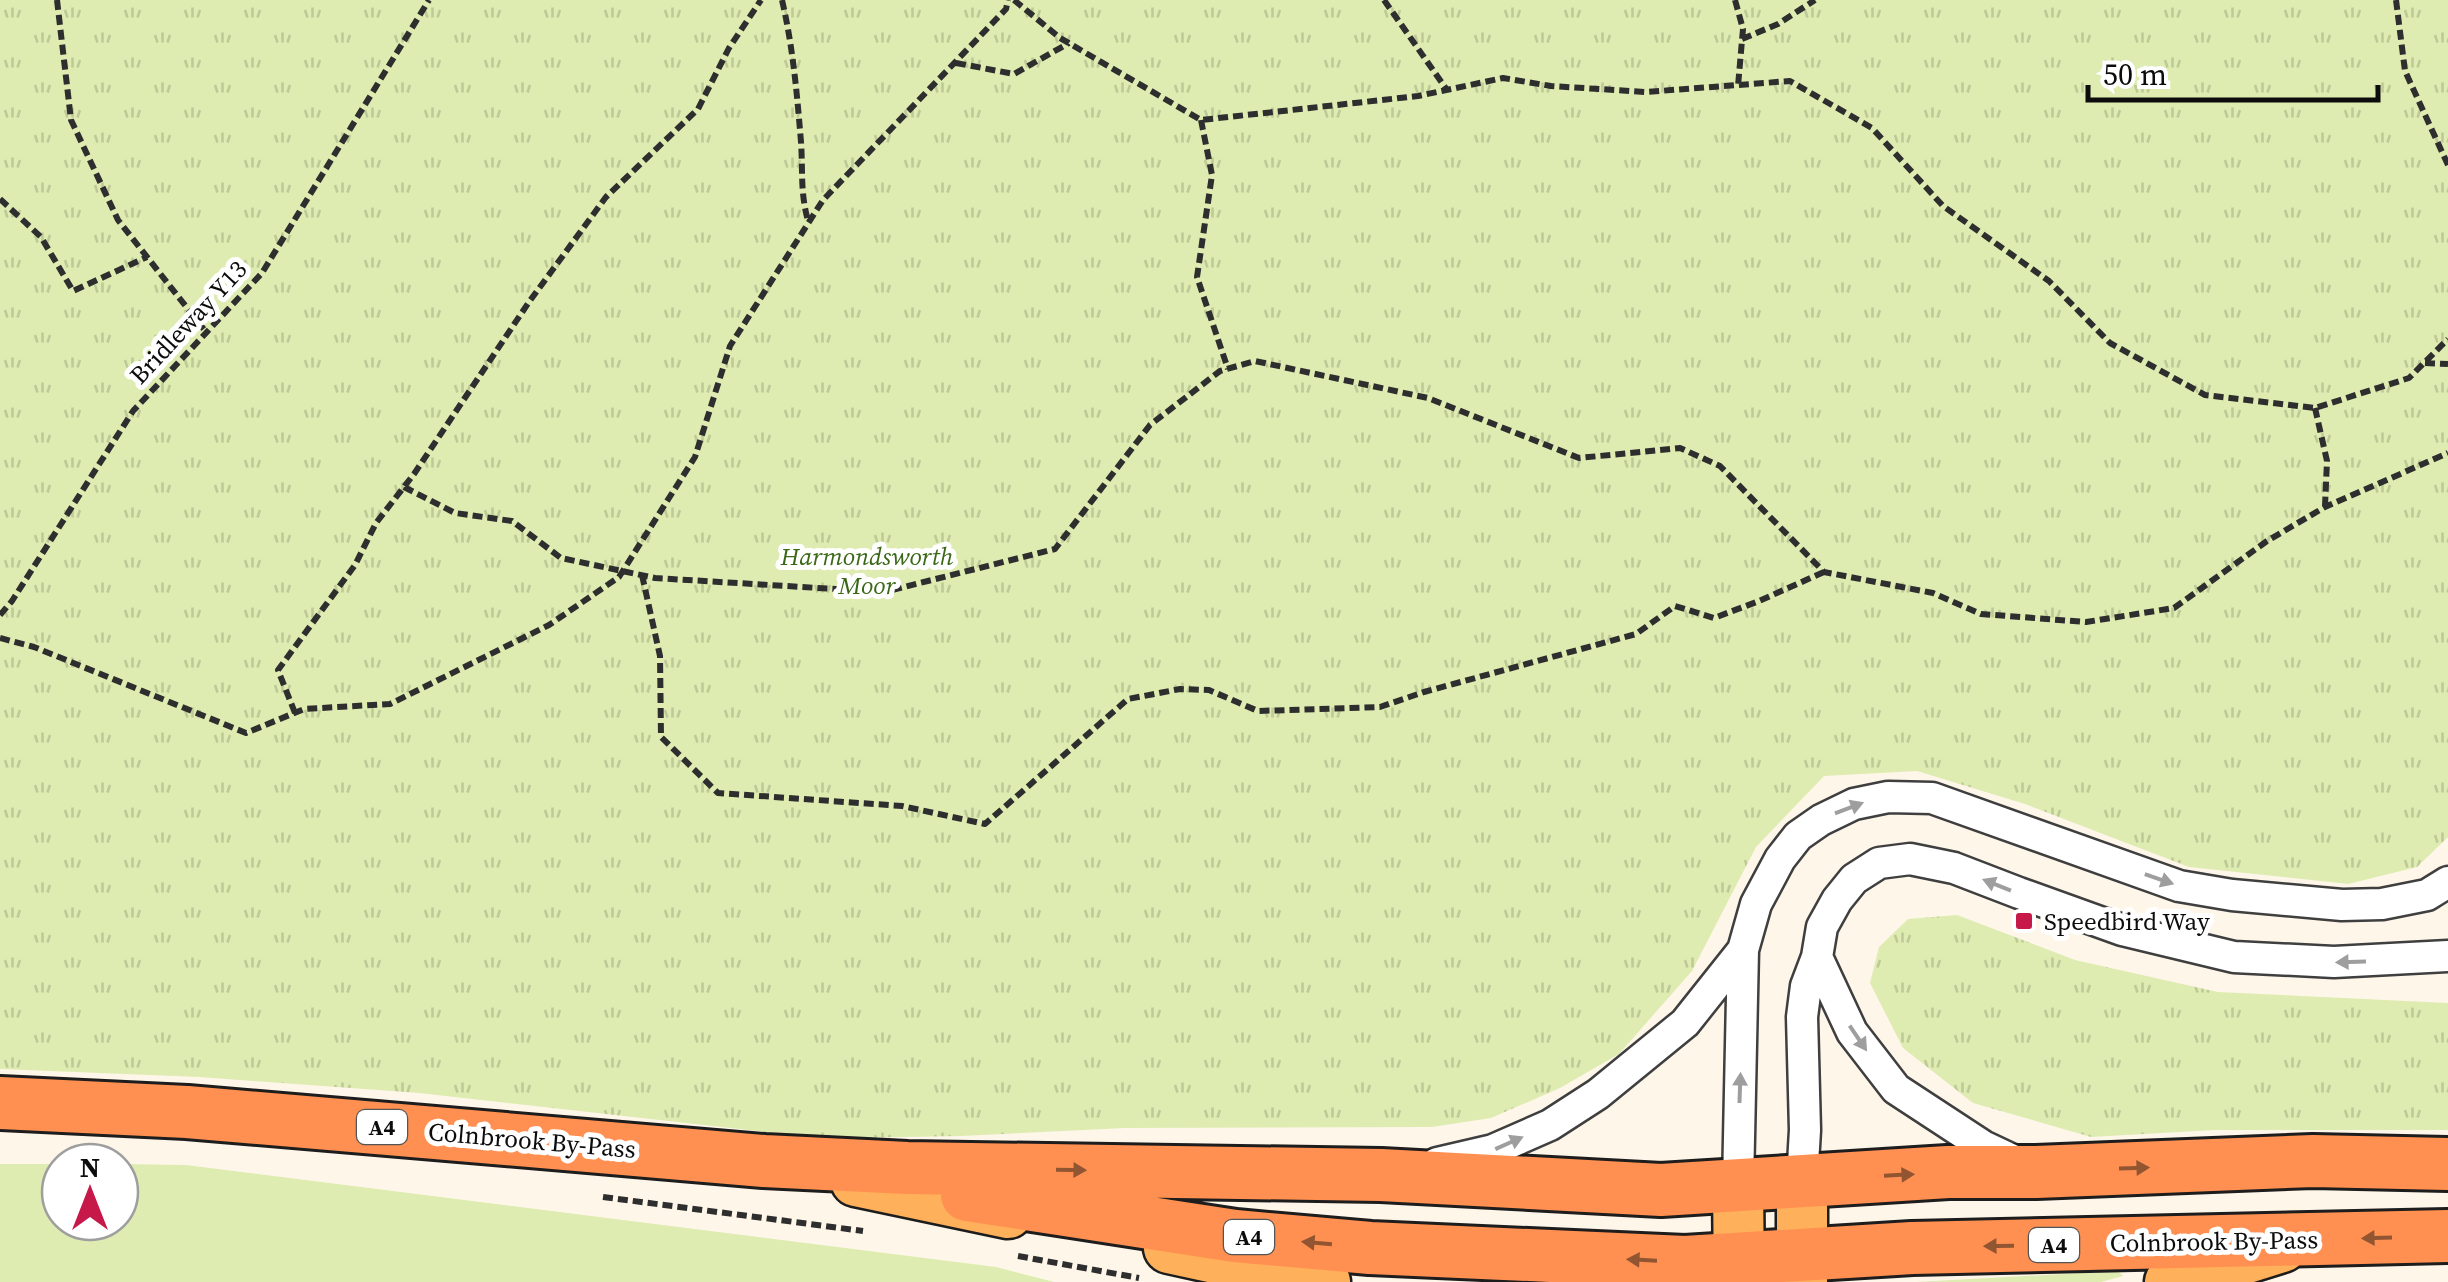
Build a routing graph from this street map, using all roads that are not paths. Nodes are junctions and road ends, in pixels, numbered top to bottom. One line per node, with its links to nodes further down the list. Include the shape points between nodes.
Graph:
1 (2448, 882): 2 (street, one-way to 1, via 1756,904 1798,836 1854,804 1888,797 1932,798 2179,886 2232,895 2382,904 2427,895)
2 (1744, 950): 9 (street, one-way to 2, via 1494,1150 1550,1125 1684,1023); 11 (street, one-way to 2)
3 (2448, 956): 4 (street, one-way to 4, via 2334,962 2234,957 2122,930 1910,858 1879,863 1854,878 1822,927)
4 (1817, 957): 8 (street, one-way to 8, via 1852,1032 1896,1089); 10 (street, via 1802,1018)
5 (0, 1103): 6 (highway, Colnbrook By-Pass / A4, via 188,1112)
6 (764, 1161): 9 (highway, A4, one-way to 9); 15 (highway, A4, one-way to 6, via 1235,1236); 16 (main road)
7 (2448, 1164): 8 (highway, A4, one-way to 7)
8 (2036, 1172): 10 (highway, A4, one-way to 8)
9 (1380, 1175): 11 (highway, A4, via 1661,1190)
10 (1802, 1182): 11 (highway, A4); 14 (main road)
11 (1738, 1185): 15 (main road)
12 (2448, 1236): 13 (highway, Colnbrook By-Pass / A4, one-way to 13)
13 (2306, 1240): 14 (highway, Colnbrook By-Pass / A4, one-way to 14, via 1912,1248); 17 (main road)
14 (1802, 1268): 15 (highway, A4)
15 (1739, 1270)
16 (1325, 1282)
17 (2170, 1282)

